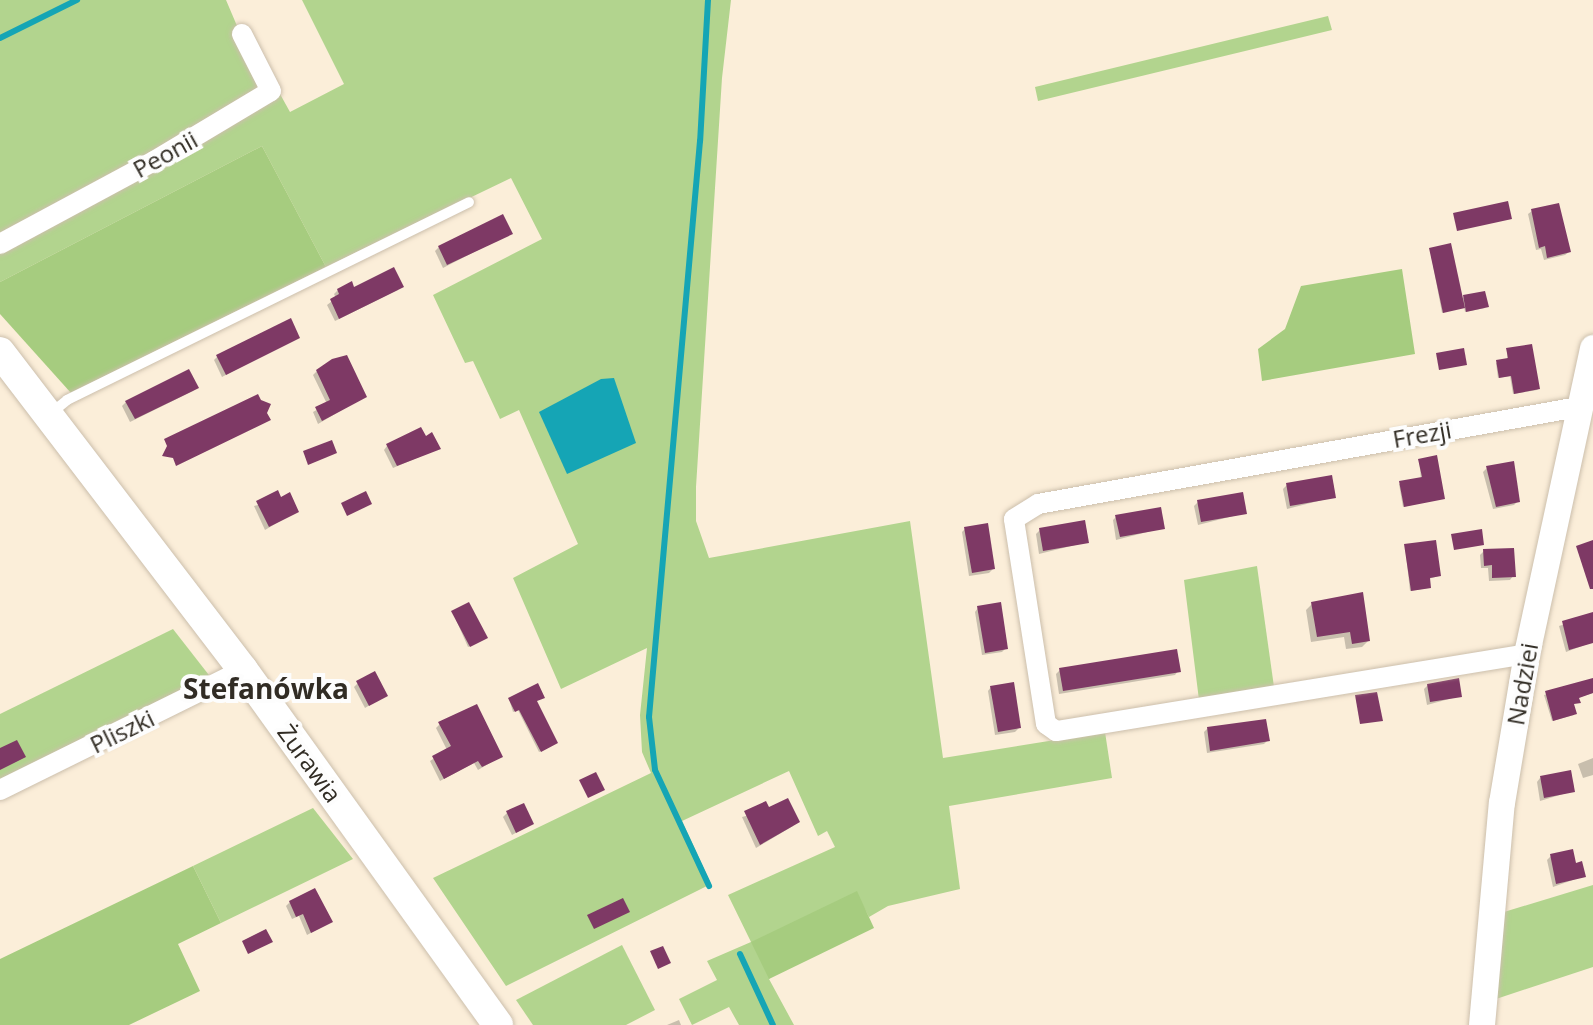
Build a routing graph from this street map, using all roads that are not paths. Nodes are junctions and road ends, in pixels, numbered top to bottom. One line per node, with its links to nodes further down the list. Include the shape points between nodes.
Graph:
1 (242, 34): 3 (street, Peonii, via 271,91)
2 (469, 202): 7 (lane, via 67,400)
3 (0, 244)
4 (1593, 348): 6 (street, Nadziei)
5 (0, 352): 7 (main road, Żurawia)
6 (1578, 407): 8 (street, Nadziei); 8 (street, Frezji, via 1038,504 1014,519 1050,729 1073,730)
7 (50, 414): 9 (main road, Żurawia)
8 (1527, 654): 12 (street, Nadziei, via 1502,803)
9 (243, 670): 10 (street, Pliszki); 11 (main road, Żurawia)
10 (0, 790)
11 (498, 1025)
12 (1482, 1025)

